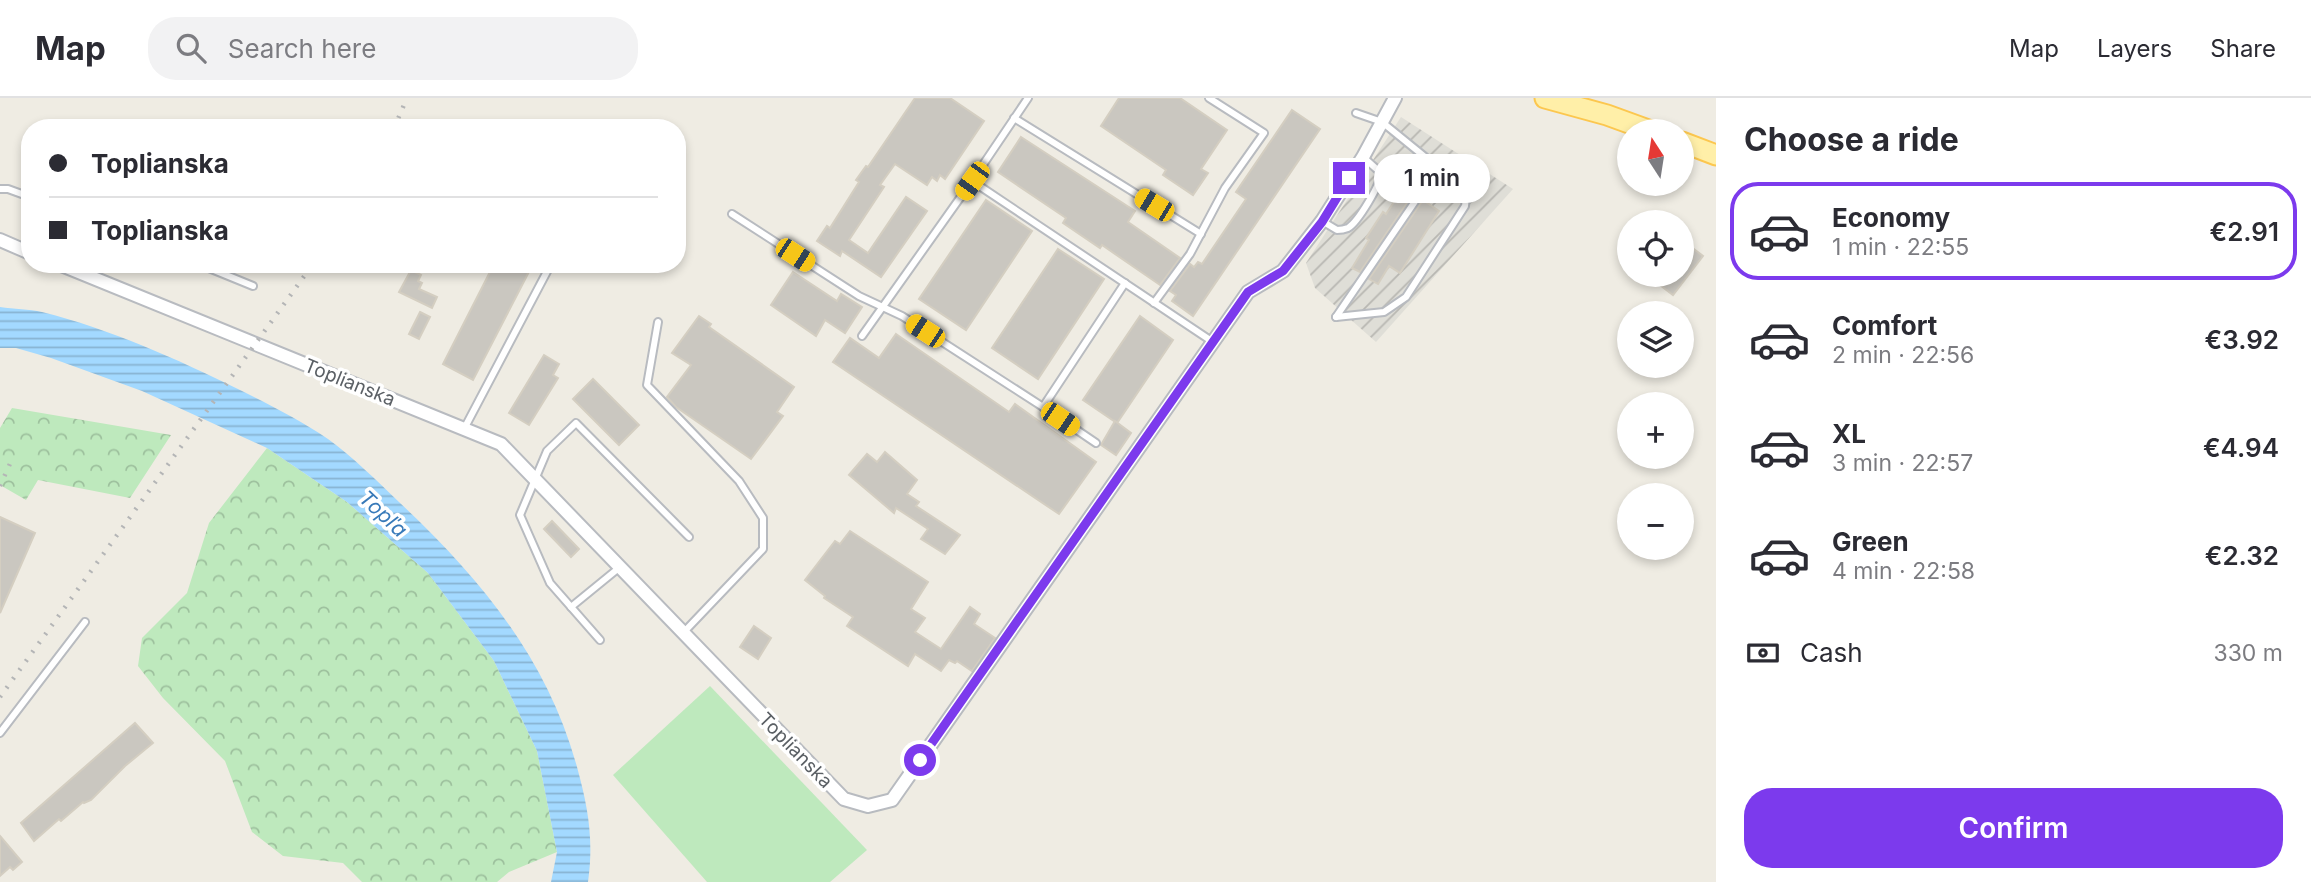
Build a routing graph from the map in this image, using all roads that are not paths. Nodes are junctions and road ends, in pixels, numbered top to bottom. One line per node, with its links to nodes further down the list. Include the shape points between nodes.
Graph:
1 (1028, 98): 6 (lane)
2 (1209, 98): 18 (lane, via 1264,133 1225,188)
3 (1395, 98): 8 (street, Toplianska)
4 (1545, 98): 7 (main road)
5 (1356, 113): 8 (lane)
6 (1014, 118): 13 (lane); 18 (lane)
7 (1618, 119)
8 (1382, 122): 11 (street, Toplianska); 12 (lane)
9 (1694, 147): 10 (main road)
10 (1716, 155)
11 (1363, 157): 17 (street, Toplianska); 17 (lane, via 1381,173 1376,190 1351,226 1337,230)
12 (1425, 157): 12 (lane, via 1431,168 1430,181 1336,317 1384,312 1406,297 1465,206 1462,189)
13 (972, 181): 24 (lane); 27 (lane)
14 (0, 189): 15 (lane)
15 (21, 194)
16 (732, 214): 27 (lane)
17 (1322, 222): 30 (street, Toplianska, via 1283,271 1248,292)
18 (1201, 233): 26 (lane)
19 (0, 240): 20 (street)
20 (21, 249)
21 (81, 273): 32 (street, Toplianska)
22 (221, 273): 25 (lane)
23 (546, 273): 32 (lane)
24 (1125, 284): 26 (lane); 31 (lane)
25 (253, 286)
26 (1154, 303): 30 (lane)
27 (882, 307): 29 (lane); 31 (lane)
28 (658, 322): 39 (lane, via 647,385 739,481 763,518 763,549)
29 (862, 336)
30 (1213, 342): 39 (street, Toplianska, via 892,800 868,806 844,799)
31 (1043, 407): 33 (lane)
32 (464, 429): 34 (street, Toplianska, via 501,444)
33 (1096, 443)
34 (535, 479): 35 (lane, via 547,451 576,423); 36 (street, Toplianska); 37 (lane, via 520,515 550,583)
35 (689, 537)
36 (620, 567): 37 (lane); 39 (street, Toplianska)
37 (571, 607): 40 (lane)
38 (85, 622): 41 (lane)
39 (683, 633)
40 (600, 640)
41 (0, 733)

